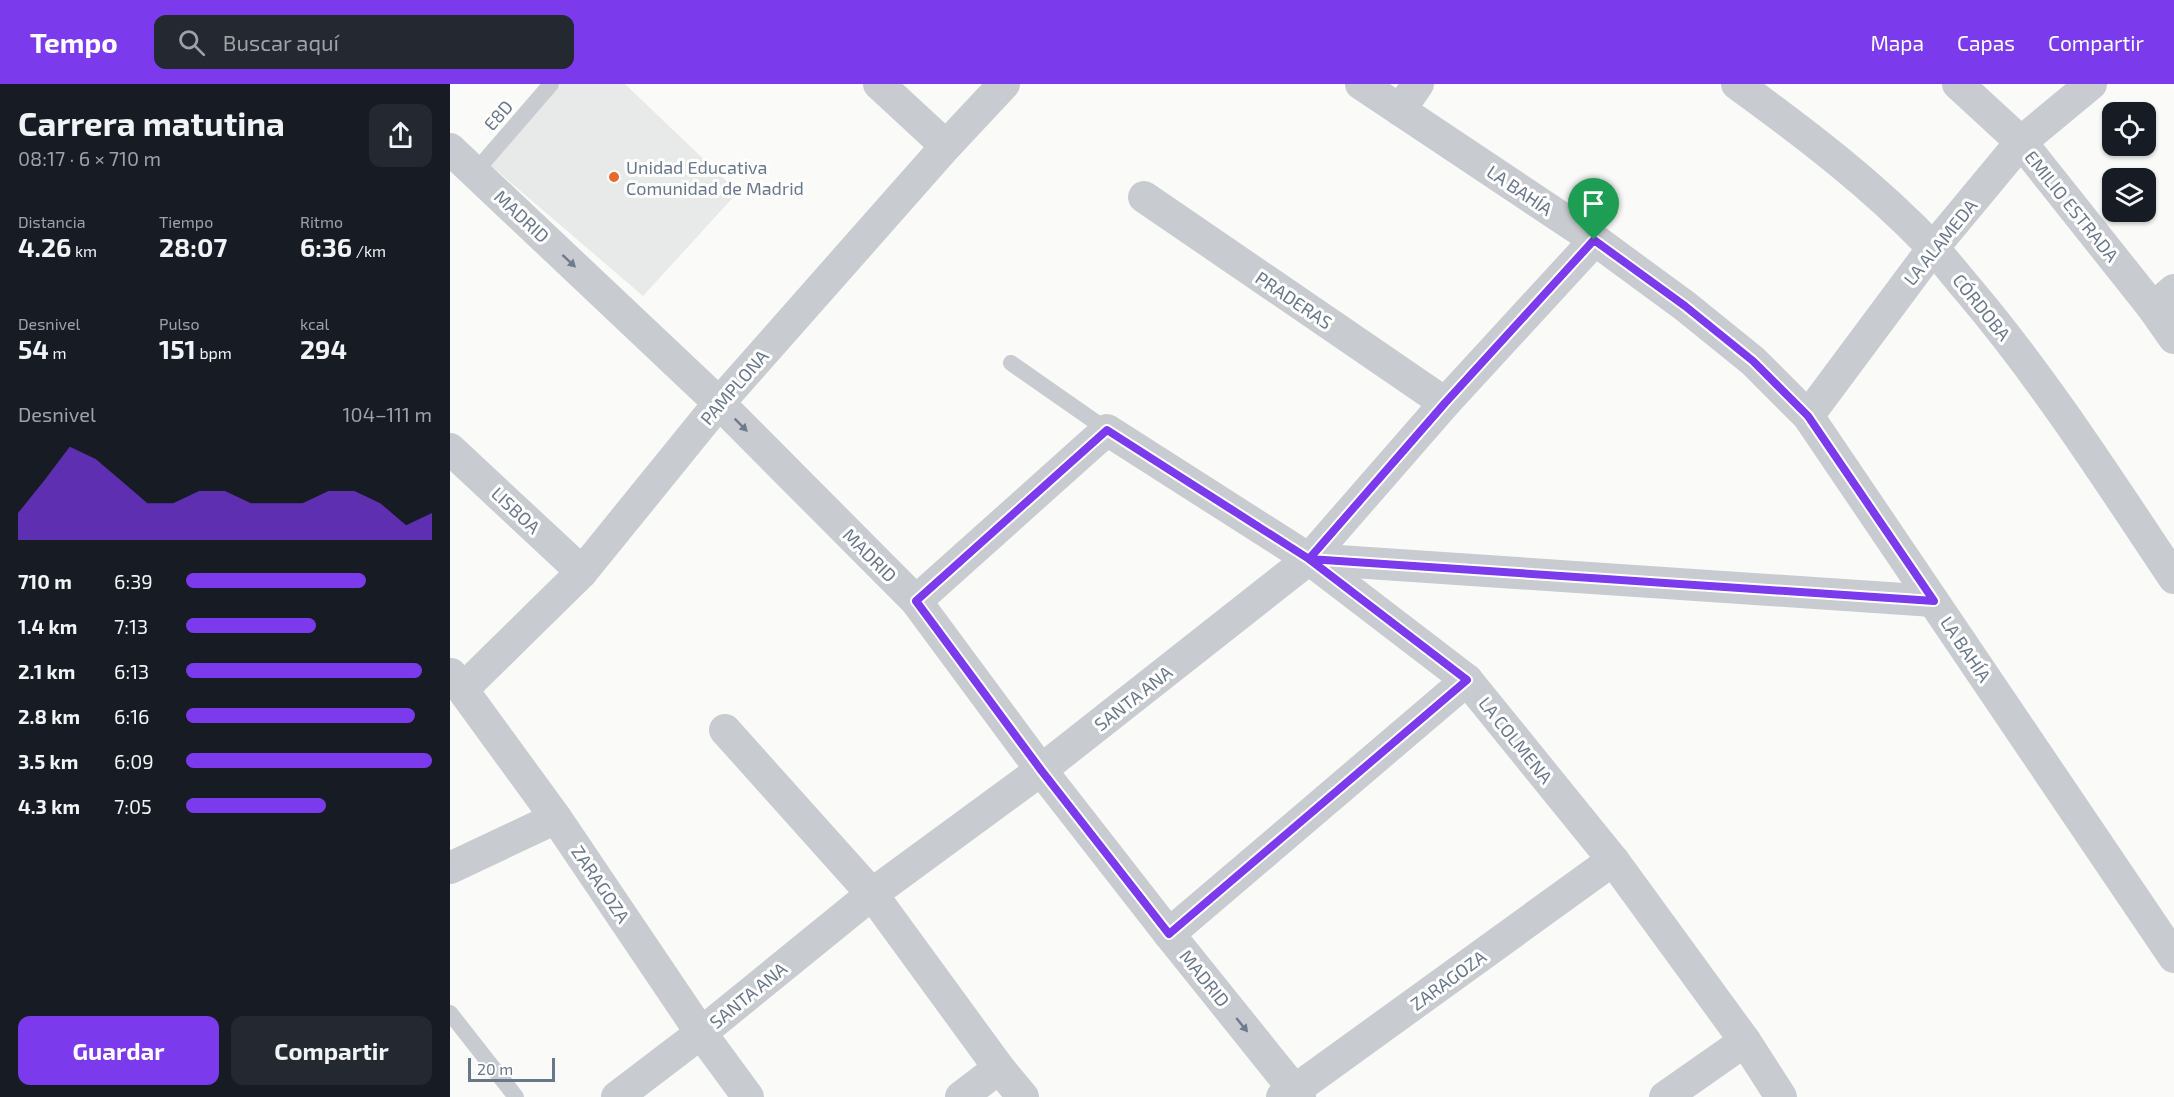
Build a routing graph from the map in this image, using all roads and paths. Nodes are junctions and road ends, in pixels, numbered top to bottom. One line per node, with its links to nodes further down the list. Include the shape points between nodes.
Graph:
1 (551, 84): 13 (lane, E8D)
2 (879, 84): 11 (street)
3 (1004, 84): 11 (street, PAMPLONA)
4 (1361, 84): 9 (street, LA BAHÍA)
5 (1418, 84): 9 (street)
6 (1737, 84): 16 (street, CÓRDOBA, via 1814,141)
7 (1958, 84): 10 (street, EMILIO ESTRADA)
8 (2091, 84): 10 (street, LA ALAMEDA)
9 (1400, 110): 15 (street, LA BAHÍA)
10 (2021, 142): 16 (street, LA ALAMEDA); 17 (street, EMILIO ESTRADA)
11 (945, 146): 20 (street, PAMPLONA)
12 (450, 149): 13 (street, MADRID)
13 (475, 172): 20 (street, MADRID, one-way to 20)
14 (1144, 197): 21 (street, PRADERAS)
15 (1594, 240): 21 (street, SANTA ANA); 22 (street, LA BAHÍA, via 1753,361)
16 (1933, 248): 22 (street, LA ALAMEDA); 27 (street, CÓRDOBA, via 2050,394)
17 (2164, 299): 18 (street, EMILIO ESTRADA)
18 (2174, 338)
19 (1011, 363): 23 (lane)
20 (719, 403): 26 (street, PAMPLONA); 28 (street, MADRID, one-way to 28)
21 (1445, 403): 25 (street, SANTA ANA)
22 (1808, 416): 29 (street, LA BAHÍA)
23 (1107, 430): 25 (street, LA COLMENA); 28 (street)
24 (450, 449): 26 (street, LISBOA)
25 (1309, 559): 29 (street); 30 (street, LA COLMENA); 33 (street, SANTA ANA)
26 (582, 572): 31 (street, PAMPLONA)
27 (2174, 578)
28 (916, 601): 33 (street, MADRID)
29 (1934, 601): 39 (street, LA BAHÍA)
30 (1467, 680): 35 (street, LA COLMENA); 38 (street)
31 (457, 681): 34 (street, ZARAGOZA)
32 (725, 730): 37 (street)
33 (1041, 770): 37 (street, SANTA ANA); 38 (street, MADRID)
34 (556, 818): 36 (street); 41 (street, ZARAGOZA)
35 (1613, 861): 42 (street, LA COLMENA); 44 (street, ZARAGOZA)
36 (450, 868)
37 (872, 894): 41 (street, SANTA ANA); 43 (street)
38 (1169, 934): 44 (street, MADRID, one-way to 44)
39 (2174, 957)
40 (450, 1013): 45 (lane)
41 (701, 1033): 46 (street, SANTA ANA); 47 (street, ZARAGOZA)
42 (1745, 1041): 50 (street); 51 (street, LA COLMENA)
43 (999, 1068): 48 (street); 49 (street)
44 (1292, 1095)
45 (516, 1097)
46 (617, 1097)
47 (748, 1097)
48 (961, 1097)
49 (1023, 1097)
50 (1665, 1097)
51 (1781, 1097)

